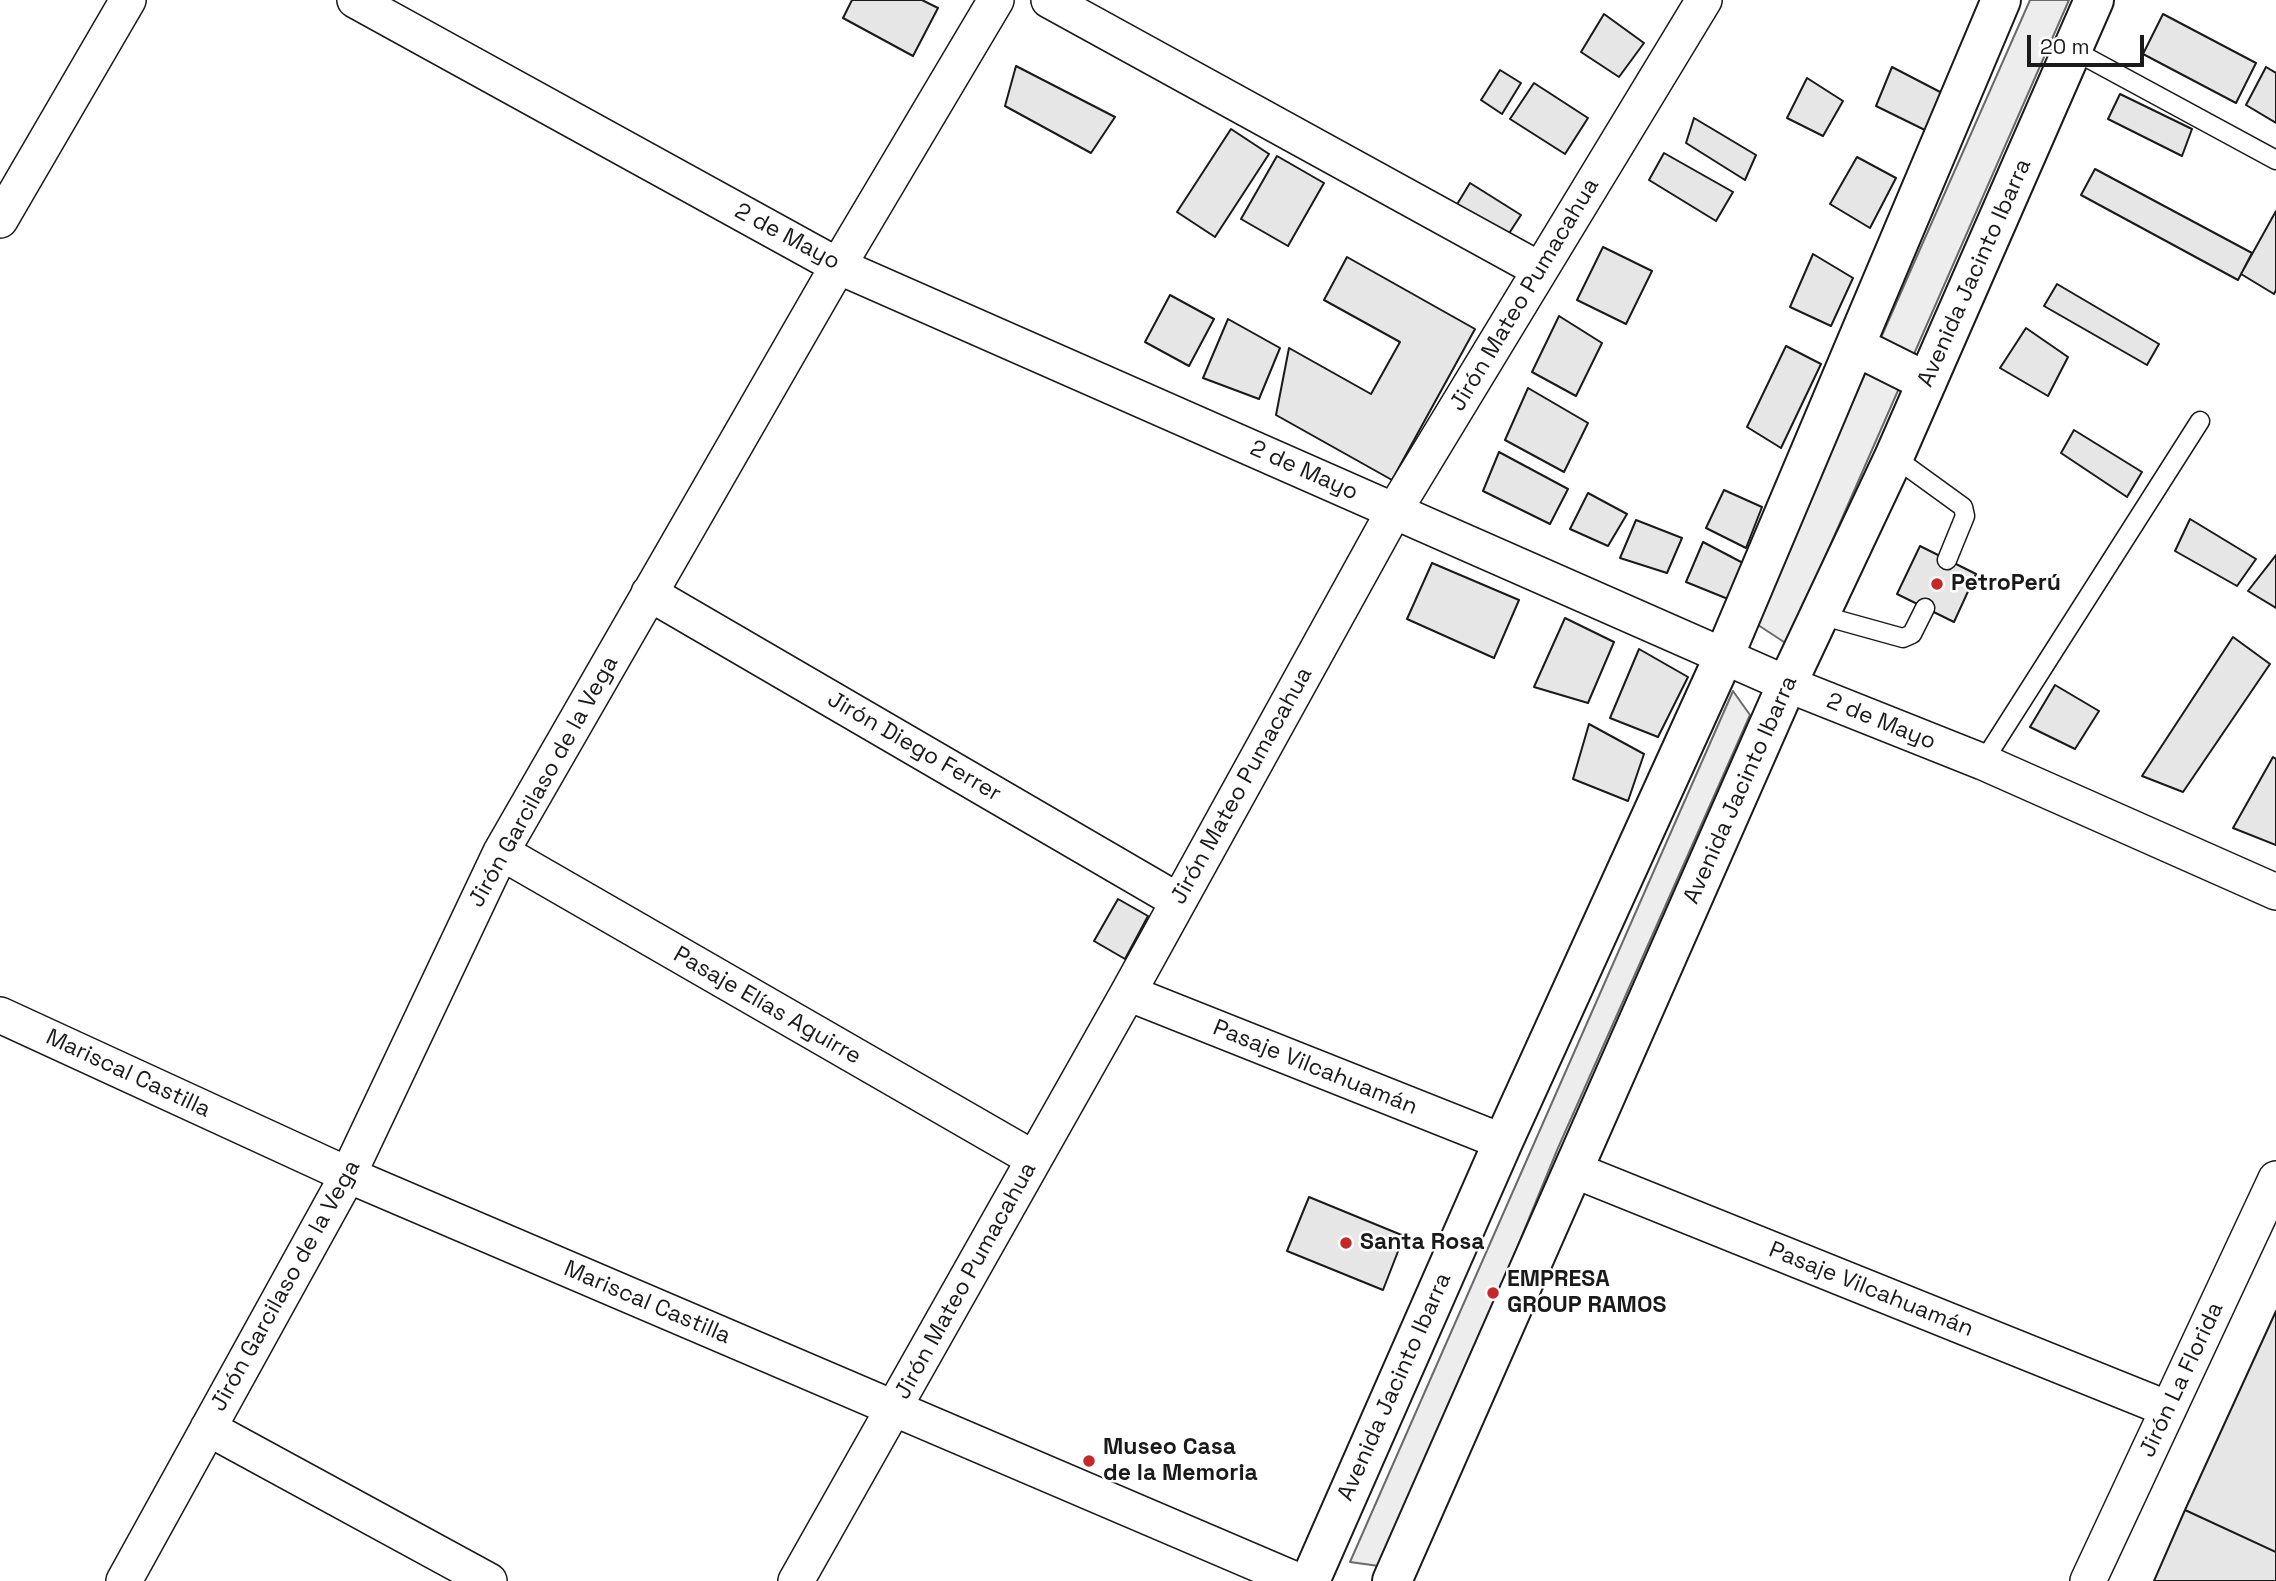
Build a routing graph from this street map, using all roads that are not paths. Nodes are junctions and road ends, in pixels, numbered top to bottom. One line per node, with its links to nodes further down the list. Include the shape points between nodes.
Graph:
1 (128, 0): 10 (street)
2 (355, 0): 11 (street, 2 de Mayo)
3 (996, 0): 11 (street, Jirón Garcilaso de la Vega)
4 (1049, 0): 12 (street)
5 (2001, 0): 13 (street, Avenida Jacinto Ibarra)
6 (2094, 0): 8 (street, Avenida Jacinto Ibarra)
7 (1696, 4): 12 (street, Jirón Mateo Pumacahua)
8 (2073, 50): 9 (lane); 14 (street, Avenida Jacinto Ibarra)
9 (2276, 160)
10 (0, 220)
11 (838, 265): 17 (street, 2 de Mayo); 19 (street, Jirón Garcilaso de la Vega)
12 (1540, 270): 17 (street, Jirón Mateo Pumacahua)
13 (1855, 346): 14 (street); 22 (street, Avenida Jacinto Ibarra)
14 (1927, 382): 16 (street, Avenida Jacinto Ibarra)
15 (2200, 421): 24 (lane)
16 (1894, 457): 18 (lane, via 1963,508 1965,516); 21 (street, Avenida Jacinto Ibarra)
17 (1394, 511): 22 (street, 2 de Mayo); 27 (street, Jirón Mateo Pumacahua)
18 (1947, 559)
19 (649, 593): 25 (street, Jirón Garcilaso de la Vega); 27 (street, Jirón Diego Ferrer)
20 (1925, 608): 21 (lane, via 1912,634 1903,638)
21 (1820, 615): 23 (street, Avenida Jacinto Ibarra)
22 (1724, 656): 23 (street, 2 de Mayo); 30 (street, Avenida Jacinto Ibarra)
23 (1787, 684): 24 (street, 2 de Mayo); 32 (street, Avenida Jacinto Ibarra)
24 (1983, 762): 26 (street, 2 de Mayo)
25 (500, 852): 31 (street, Pasaje Elías Aguirre); 33 (street, Jirón Garcilaso de la Vega)
26 (2276, 892)
27 (1178, 901): 28 (street, Jirón Mateo Pumacahua)
28 (1128, 993): 30 (street, Pasaje Vilcahuamán); 31 (street, Jirón Mateo Pumacahua)
29 (0, 1015): 33 (street, Mariscal Castilla)
30 (1503, 1142): 42 (street, Avenida Jacinto Ibarra)
31 (1034, 1159): 35 (street, Jirón Mateo Pumacahua)
32 (1574, 1170): 36 (street, Pasaje Vilcahuamán); 43 (street, Avenida Jacinto Ibarra)
33 (348, 1175): 35 (street, Mariscal Castilla); 37 (street, Jirón Garcilaso de la Vega)
34 (2276, 1179): 36 (street, Jirón La Florida)
35 (895, 1408): 40 (street, Jirón Mateo Pumacahua); 41 (street, Mariscal Castilla)
36 (2168, 1409): 44 (street, Jirón La Florida)
37 (208, 1428): 38 (street, Jirón Garcilaso de la Vega); 39 (street)
38 (124, 1581)
39 (489, 1581)
40 (796, 1581)
41 (1298, 1581)
42 (1310, 1581)
43 (1392, 1581)
44 (2088, 1581)

